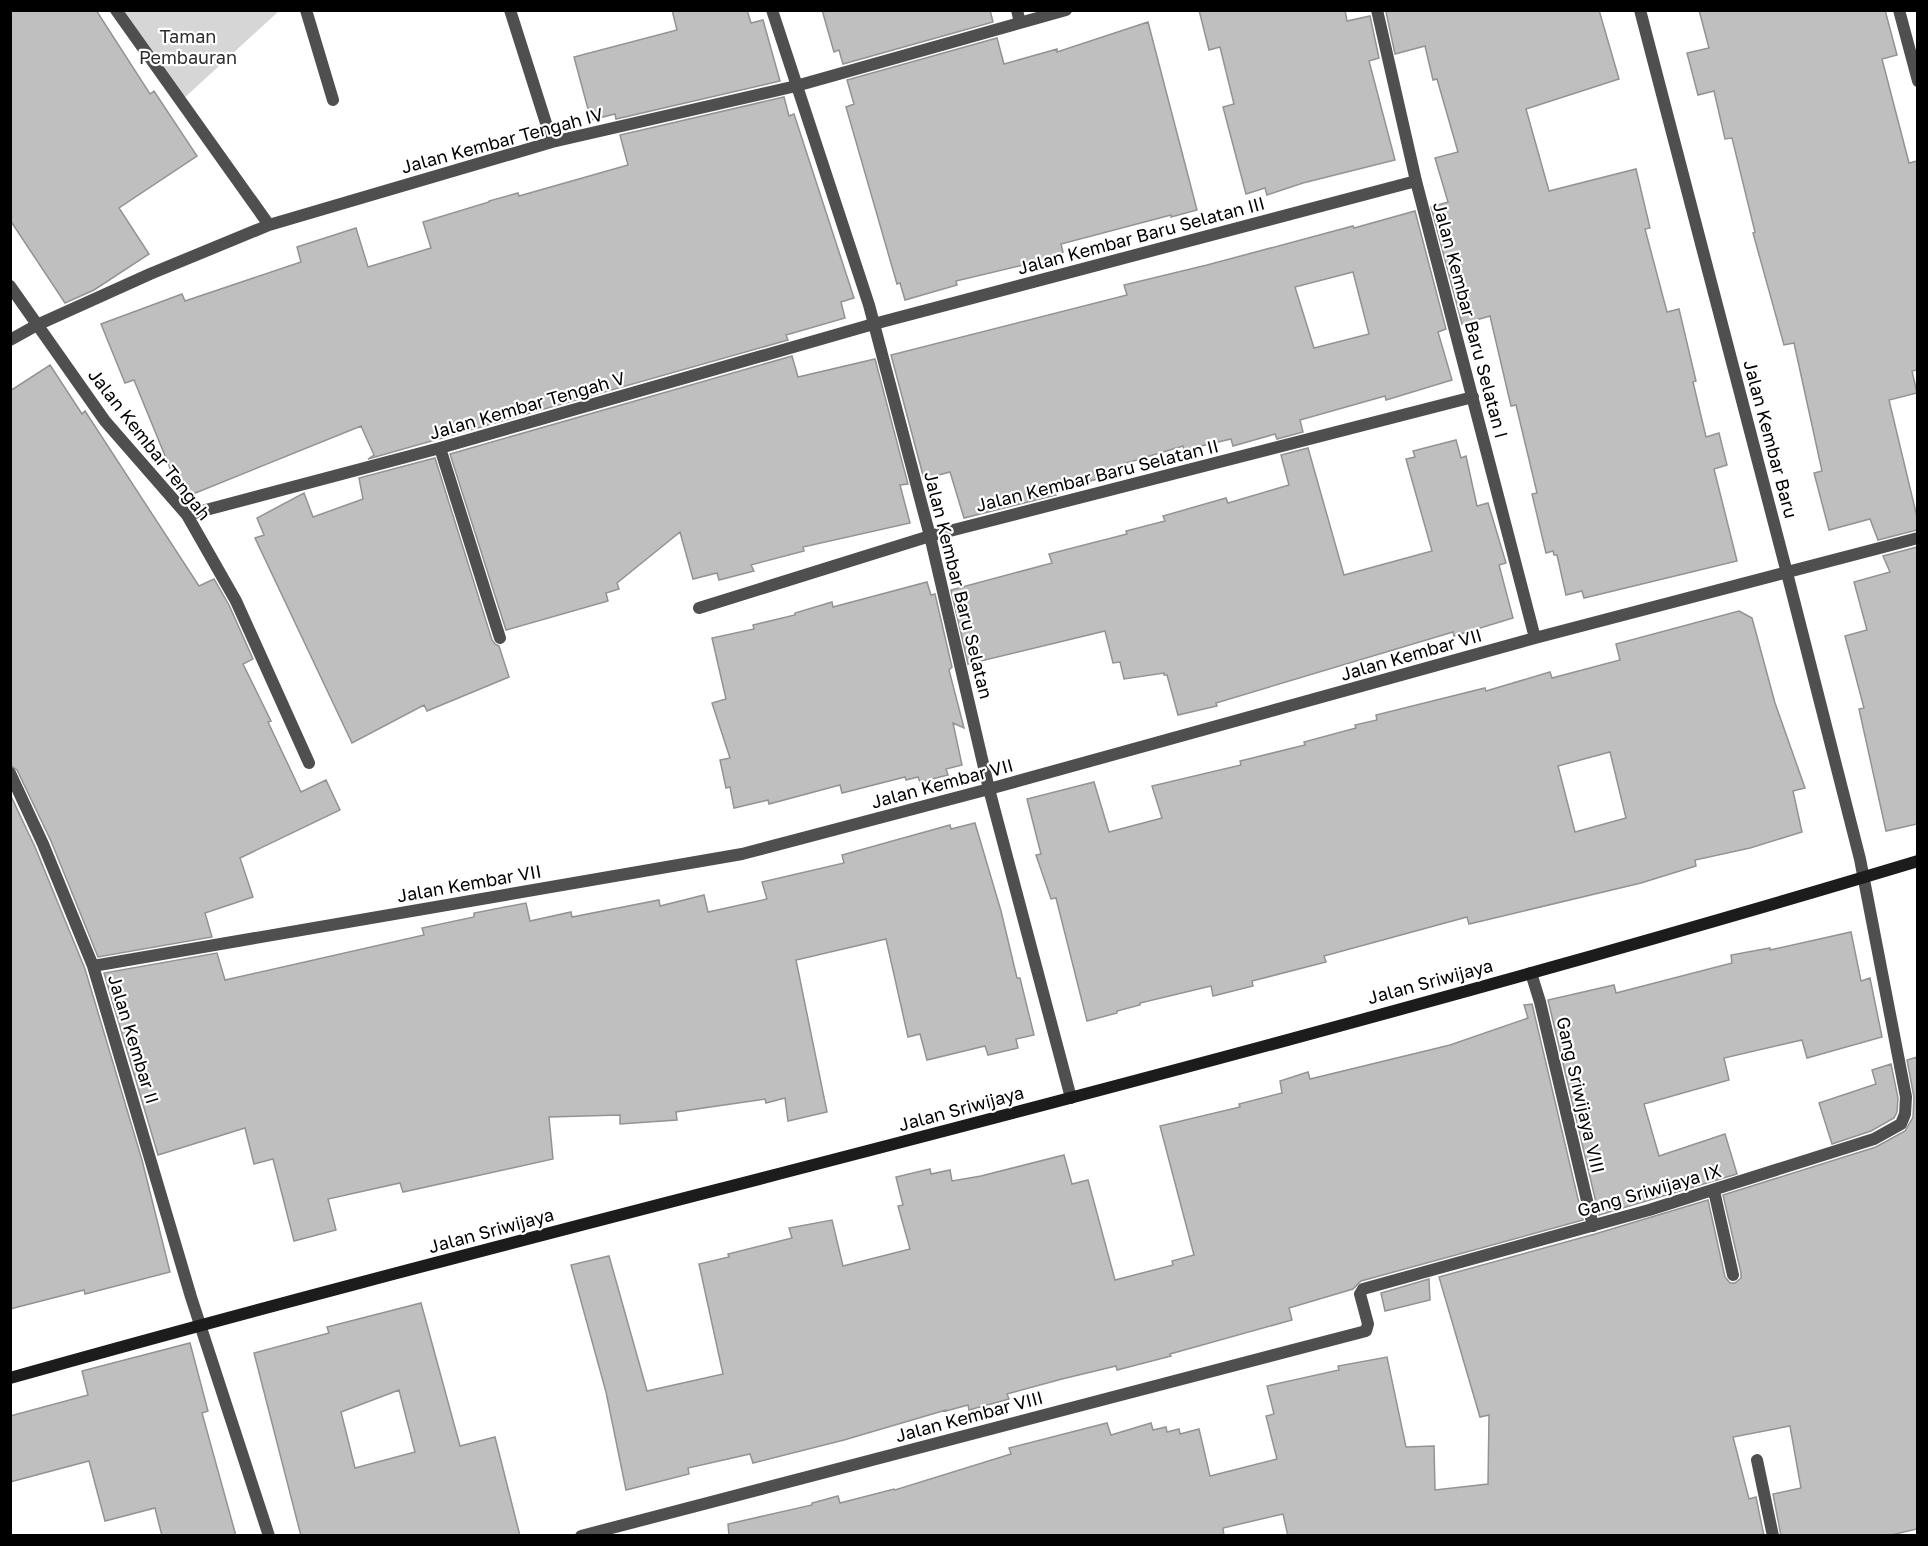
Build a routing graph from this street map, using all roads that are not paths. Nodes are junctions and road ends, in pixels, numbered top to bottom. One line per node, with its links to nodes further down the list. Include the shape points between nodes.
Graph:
1 (306, 10): 12 (street)
2 (510, 10): 13 (street)
3 (772, 10): 11 (street, Jalan Kembar Baru Selatan)
4 (1066, 10): 9 (street, Jalan Kembar Tengah IV)
5 (1377, 10): 14 (street, Jalan Kembar Baru Selatan I)
6 (1640, 10): 25 (street, Jalan Kembar Baru)
7 (1899, 10): 10 (street)
8 (118, 11): 15 (street)
9 (1019, 17): 11 (street, Jalan Kembar Tengah IV)
10 (1917, 81)
11 (796, 86): 13 (street, Jalan Kembar Tengah IV); 17 (street, Jalan Kembar Baru Selatan)
12 (333, 100)
13 (552, 142): 15 (street, Jalan Kembar Tengah IV)
14 (1416, 181): 17 (street, Jalan Kembar Baru Selatan III); 20 (street, Jalan Kembar Baru Selatan I)
15 (269, 225): 18 (street, Jalan Kembar Tengah IV)
16 (10, 286): 18 (street, Jalan Kembar Tengah)
17 (874, 324): 21 (street, Jalan Kembar Tengah V); 23 (street, Jalan Kembar Baru Selatan)
18 (37, 325): 19 (street, Jalan Kembar Tengah IV); 22 (street, Jalan Kembar Tengah, via 105,421)
19 (10, 340)
20 (1473, 397): 23 (street, Jalan Kembar Baru Selatan II); 28 (street, Jalan Kembar Baru Selatan I)
21 (440, 448): 22 (street, Jalan Kembar Tengah V); 27 (street)
22 (187, 515): 29 (street, Jalan Kembar Tengah, via 236,601)
23 (930, 536): 26 (street, Jalan Kembar Baru Selatan II); 31 (street, Jalan Kembar Baru Selatan)
24 (1917, 538): 25 (street, Jalan Kembar VII)
25 (1787, 573): 28 (street, Jalan Kembar VII); 33 (street, Jalan Kembar Baru)
26 (699, 609)
27 (500, 638)
28 (1535, 638): 31 (street, Jalan Kembar VII)
29 (309, 763)
30 (10, 772): 34 (street, Jalan Kembar II)
31 (990, 789): 34 (street, Jalan Kembar VII, via 742,854); 37 (street, Jalan Kembar Baru Selatan)
32 (1917, 861): 33 (main road, Jalan Sriwijaya)
33 (1864, 877): 35 (main road, Jalan Sriwijaya); 36 (street, Jalan Kembar Baru)
34 (93, 966): 41 (street, Jalan Kembar II)
35 (1531, 973): 37 (main road, Jalan Sriwijaya); 39 (street, Gang Sriwijaya VIII)
36 (1895, 1041): 38 (street, Gang Sriwijaya IX, via 1906,1098 1901,1124 1874,1139)
37 (1071, 1098): 41 (main road, Jalan Sriwijaya)
38 (1714, 1191): 39 (street, Gang Sriwijaya IX); 40 (street)
39 (1593, 1226): 42 (street, Gang Sriwijaya IX, via 1363,1289 1360,1294 1368,1324)
40 (1733, 1275)
41 (200, 1324): 43 (main road, Jalan Sriwijaya); 46 (street, Jalan Kembar II)
42 (1366, 1331): 45 (street, Jalan Kembar VIII)
43 (10, 1378)
44 (1757, 1460): 48 (street)
45 (626, 1530): 47 (street, Jalan Kembar VIII)
46 (269, 1536)
47 (581, 1536)
48 (1773, 1536)

